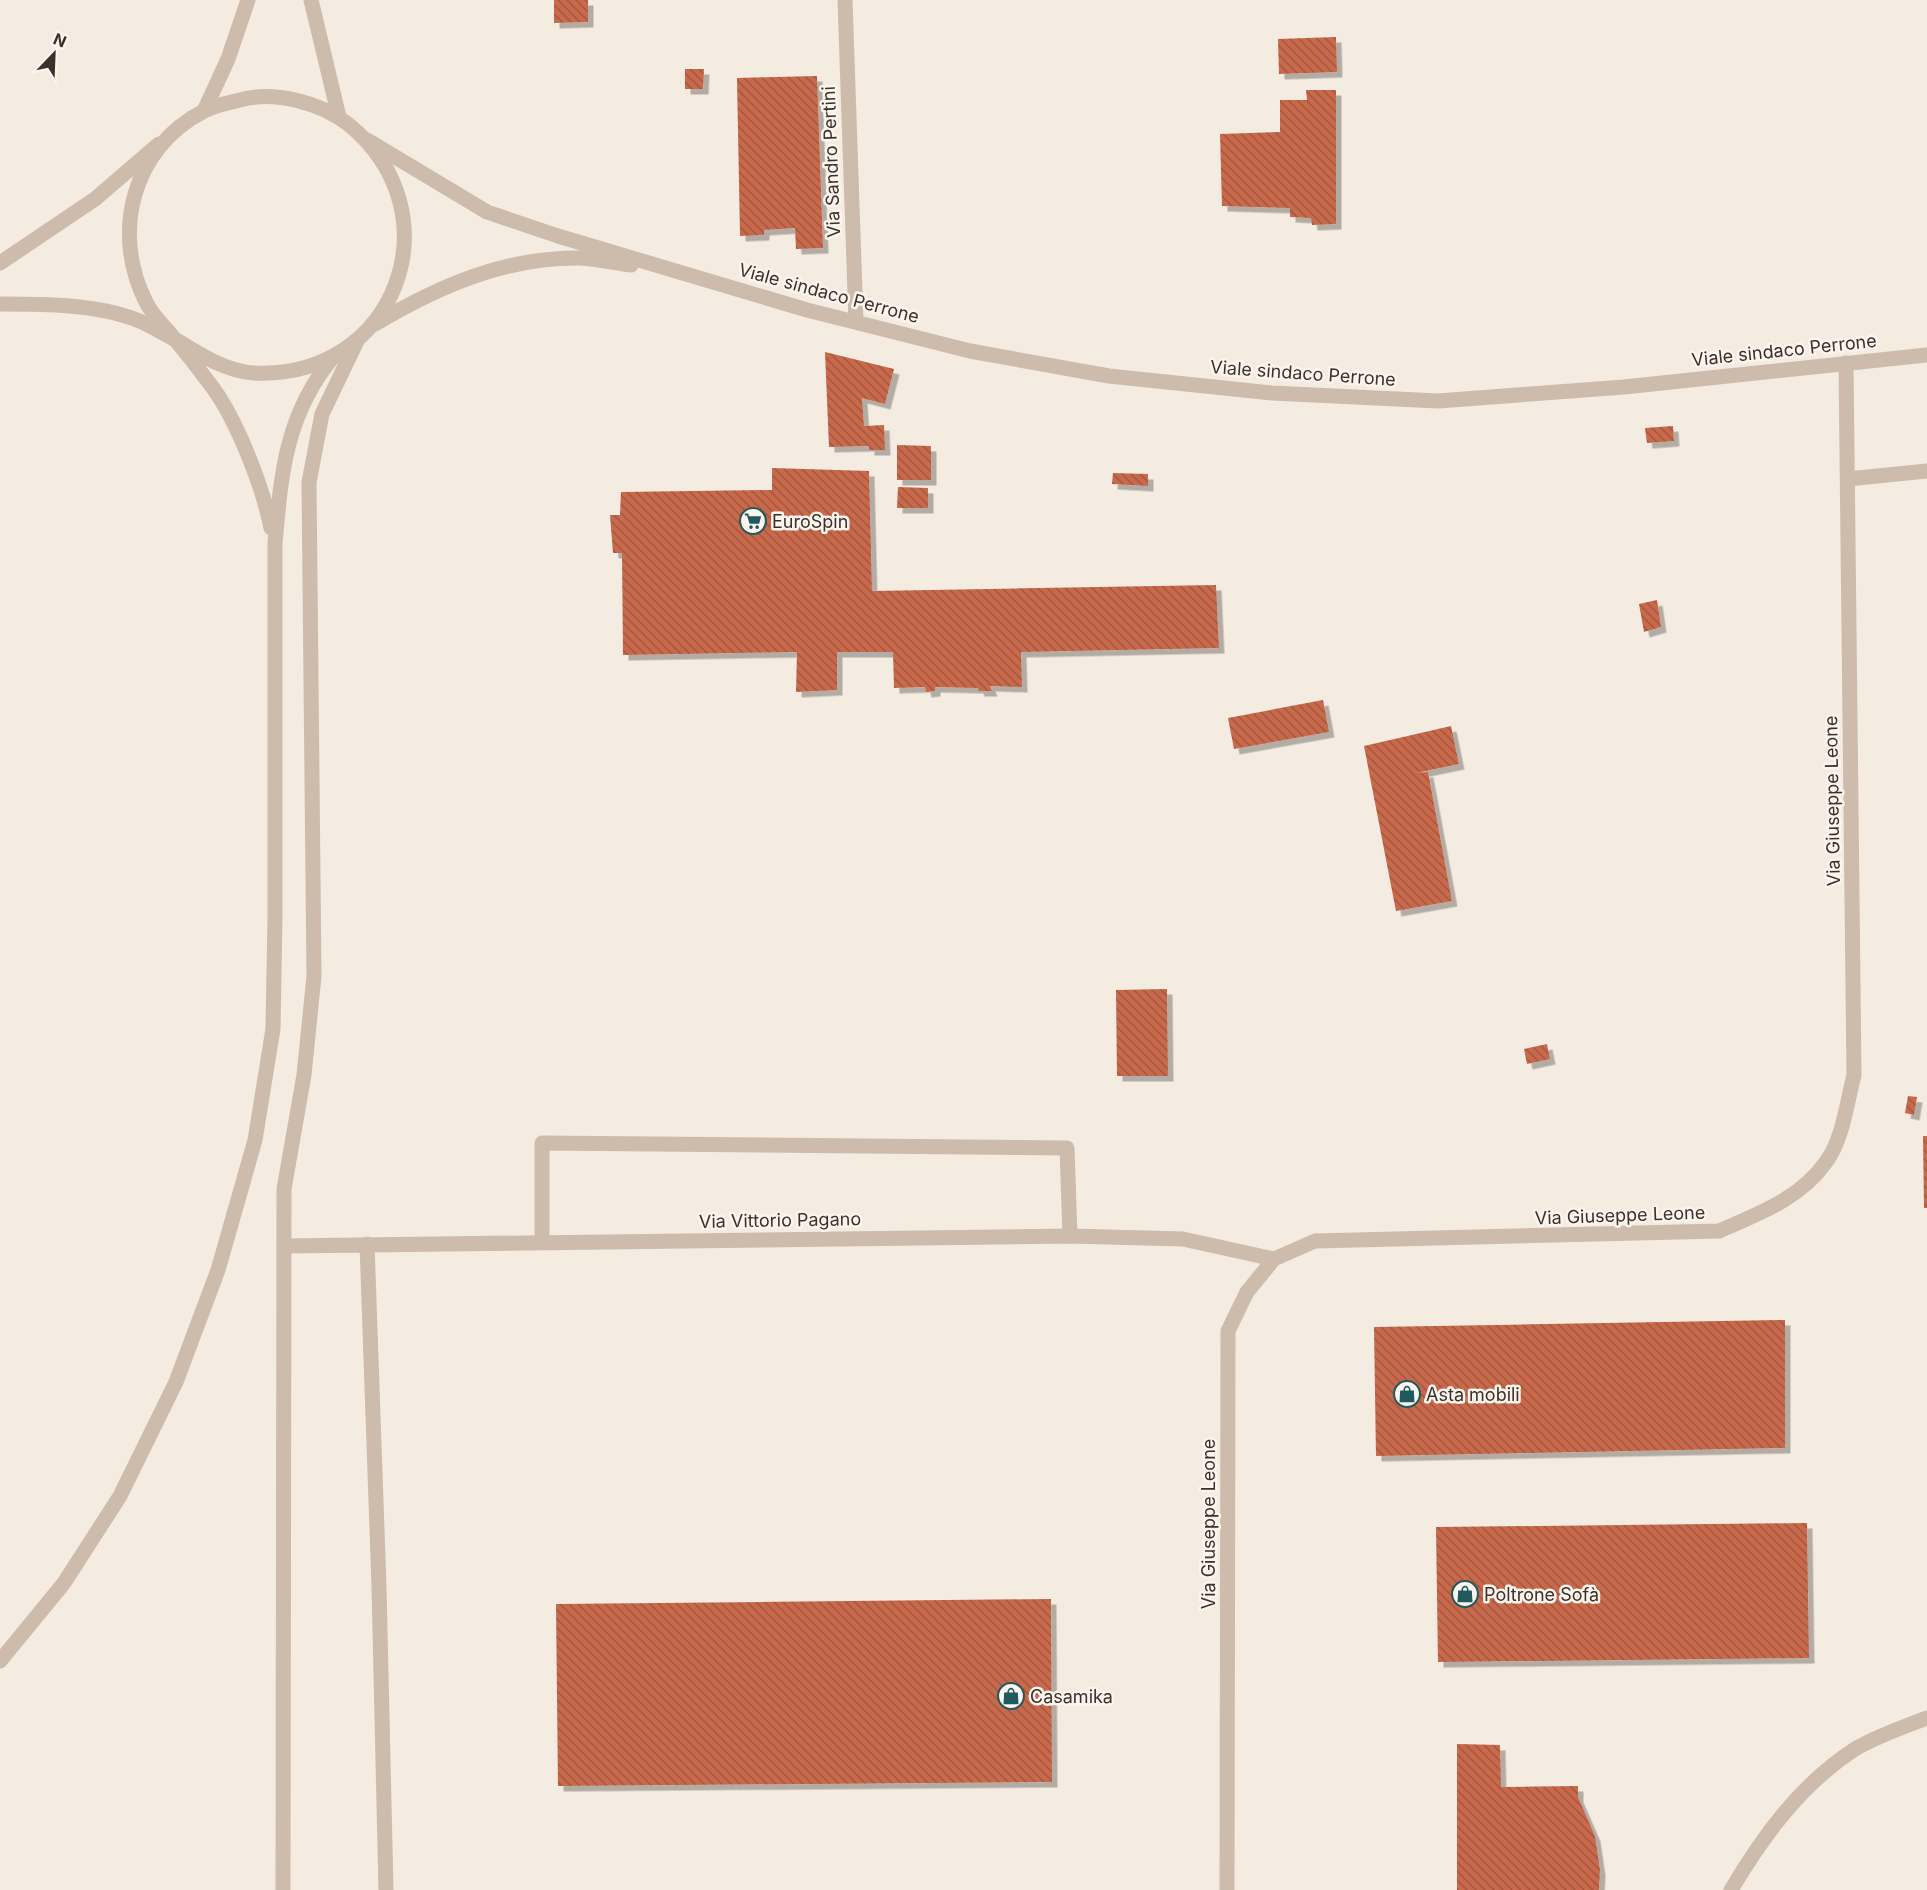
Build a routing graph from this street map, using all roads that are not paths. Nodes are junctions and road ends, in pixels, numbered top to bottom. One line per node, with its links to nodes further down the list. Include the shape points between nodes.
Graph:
1 (248, 0): 4 (street, via 228,59)
2 (311, 0): 5 (street)
3 (845, 0): 11 (street, Via Sandro Pertini)
4 (204, 111): 5 (street, via 249,97 295,99); 6 (street)
5 (339, 117): 7 (street)
6 (166, 139): 8 (street, via 95,199); 13 (street, via 141,175 128,218 130,263 147,305)
7 (367, 140): 9 (street, Viale sindaco Perrone, via 487,212); 12 (street, via 391,173 403,212 405,252 394,291)
8 (0, 263)
9 (687, 273): 11 (street, Viale sindaco Perrone); 12 (street, Viale sindaco Perrone, via 582,258 526,262 480,273 431,293)
10 (0, 304): 13 (street, via 91,310 136,320)
11 (856, 322): 17 (street, Viale sindaco Perrone, via 970,351 1108,376 1272,393 1438,401 1624,387)
12 (372, 326): 14 (street)
13 (175, 339): 16 (street, via 211,362 252,373 295,371); 20 (street, via 215,390 242,444 266,498)
14 (357, 341): 16 (street); 24 (street, via 322,414 309,482 315,976 304,1075 284,1189)
15 (1927, 355): 17 (street, Viale sindaco Perrone)
16 (334, 356): 20 (street, via 302,403 288,440)
17 (1846, 363): 19 (street, Via Giuseppe Leone)
18 (1927, 471): 19 (street)
19 (1848, 479): 25 (street, Via Giuseppe Leone, via 1854,1075 1840,1130 1827,1161 1801,1189 1771,1208 1719,1231 1314,1241)
20 (274, 544): 26 (street, via 273,1029 255,1140 218,1270 176,1382 120,1496 64,1583)
21 (1070, 1236): 22 (street, Via Vittorio Pagano); 22 (street, via 1067,1148 542,1143); 25 (street, Via Vittorio Pagano, via 1183,1239)
22 (542, 1242): 23 (street, Via Vittorio Pagano)
23 (367, 1244): 24 (street, Via Vittorio Pagano); 29 (street)
24 (284, 1246): 28 (street)
25 (1274, 1259): 30 (street, Via Giuseppe Leone, via 1247,1292 1228,1331)
26 (0, 1660)
27 (1927, 1718): 31 (street, via 1856,1749 1820,1776 1780,1816)
28 (283, 1890)
29 (386, 1890)
30 (1227, 1890)
31 (1731, 1890)

